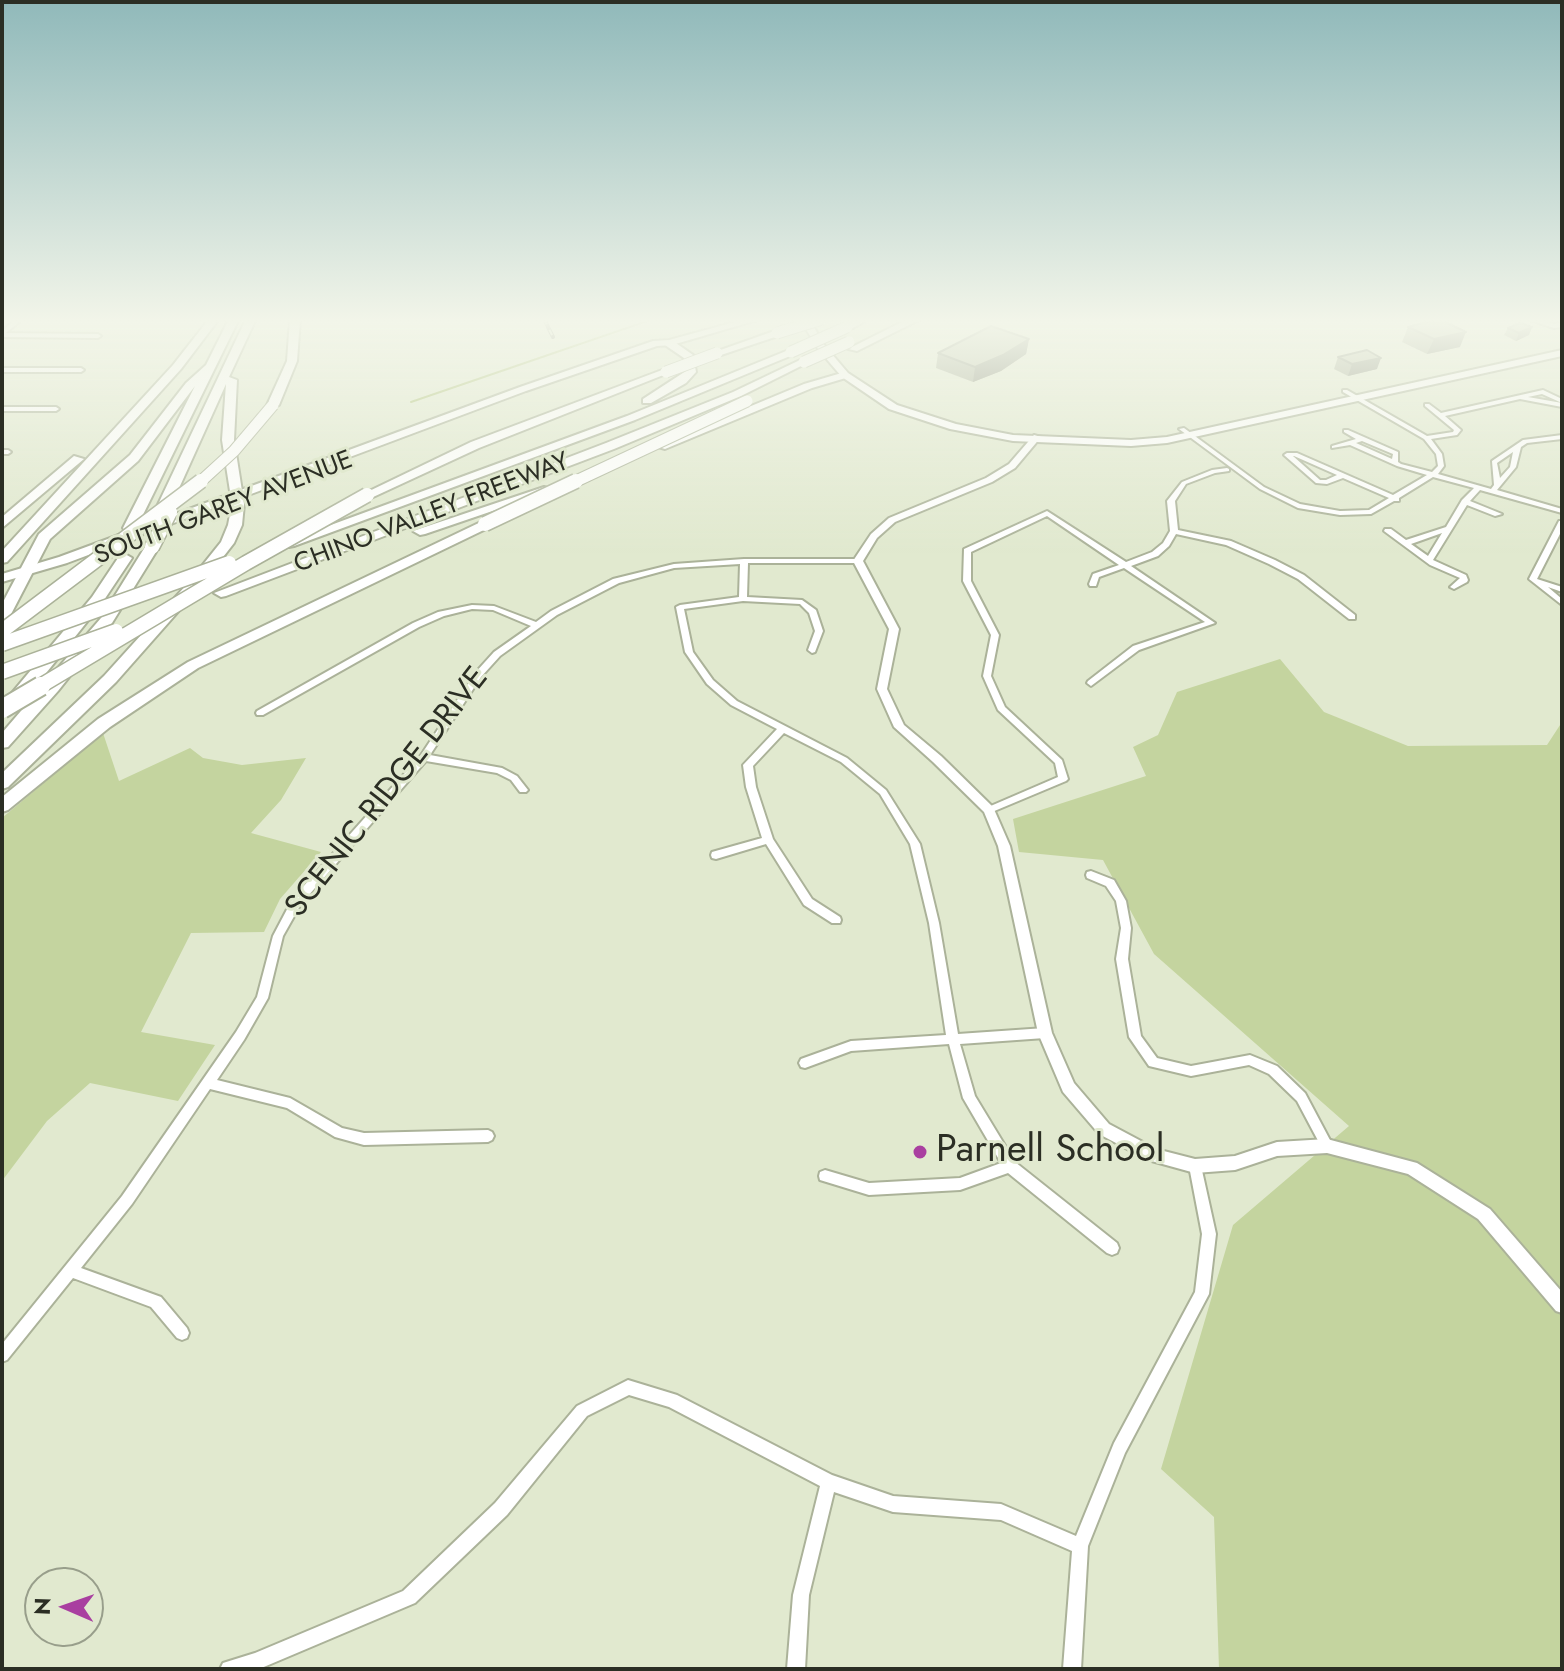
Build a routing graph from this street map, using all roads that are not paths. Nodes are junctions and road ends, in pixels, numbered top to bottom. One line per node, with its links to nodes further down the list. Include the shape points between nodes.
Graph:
1 (144, 397): 57 (highway)
2 (150, 397): 64 (highway)
3 (181, 397): 71 (highway, via 134,458 44,537)
4 (194, 397): 66 (highway, bridge)
5 (209, 397): 55 (highway)
6 (214, 397): 55 (highway)
7 (223, 397): 55 (highway)
8 (231, 397): 51 (highway, via 228,440)
9 (276, 397): 83 (highway, bridge, via 234,451 187,494)
10 (501, 397): 39 (main road, SOUTH GAREY AVENUE)
11 (527, 397): 45 (main road, SOUTH GAREY AVENUE)
12 (599, 397): 89 (highway, bridge, via 506,432 367,495)
13 (653, 397): 41 (highway)
14 (677, 397): 41 (highway, CHINO VALLEY FREEWAY, bridge)
15 (730, 397): 73 (highway, CHINO VALLEY FREEWAY)
16 (754, 397): 97 (highway, bridge, via 193,665 94,730)
17 (781, 397): 73 (highway, via 572,481)
18 (879, 397): 30 (main road, via 893,407 954,427)
19 (1319, 397): 27 (main road)
20 (1364, 397): 21 (main road)
21 (1359, 398): 29 (main road); 32 (street)
22 (1561, 399): 26 (street, via 1534,402 1520,397)
23 (1427, 405): 26 (street)
24 (2, 409): 25 (street)
25 (56, 409)
26 (1442, 415): 32 (street, via 1457,432)
27 (1182, 429): 29 (street); 34 (main road)
28 (1346, 431): 33 (street)
29 (1192, 436): 34 (main road); 44 (street)
30 (1037, 437): 34 (main road); 68 (street, via 1012,466 989,480 892,520)
31 (1562, 437): 36 (street)
32 (1426, 438): 46 (street, via 1439,454 1441,466)
33 (1361, 439): 35 (street); 43 (street, via 1396,453)
34 (1115, 440)
35 (1352, 442): 38 (street); 43 (street)
36 (1518, 445): 49 (street, via 1513,467); 49 (street, via 1494,462)
37 (1305, 447): 40 (street)
38 (1334, 447)
39 (360, 449): 45 (main road); 51 (main road, SOUTH GAREY AVENUE)
40 (1289, 454): 42 (street); 47 (street); 47 (street, via 1318,482)
41 (520, 459): 84 (highway, CHINO VALLEY FREEWAY, bridge)
42 (1276, 459)
43 (1395, 463): 46 (street)
44 (1231, 469): 50 (street, via 1298,506 1318,510 1371,512); 59 (street, via 1184,483 1171,501)
45 (324, 472): 51 (main road, SOUTH GAREY AVENUE)
46 (1435, 473): 48 (street); 50 (street)
47 (1341, 476): 50 (street)
48 (1479, 487): 49 (street); 52 (street)
49 (1495, 488): 53 (street)
50 (1396, 499)
51 (237, 500): 71 (main road, SOUTH GAREY AVENUE); 95 (highway, via 227,543 202,576 99,689)
52 (1465, 502): 54 (street); 58 (street)
53 (1562, 511)
54 (1498, 514)
55 (158, 517): 63 (highway); 66 (highway)
56 (1562, 523): 61 (street)
57 (2, 524)
58 (1447, 529): 62 (street); 65 (street)
59 (1174, 531): 69 (street, via 1155,554); 80 (street, via 1228,543 1272,562 1301,577)
60 (1388, 531): 62 (street)
61 (1559, 533): 72 (street)
62 (1405, 543): 65 (street)
63 (147, 550): 92 (highway, via 65,659); 93 (highway, via 107,620)
64 (2, 559)
65 (1429, 560): 75 (street, via 1463,577)
66 (118, 561): 88 (highway); 89 (highway, via 69,637)
67 (744, 561): 68 (street, SCENIC RIDGE DRIVE); 78 (street); 82 (street, SCENIC RIDGE DRIVE, via 674,566 616,581)
68 (858, 561): 98 (street, via 894,629 882,689 899,727)
69 (1125, 564): 74 (street, via 1096,576); 87 (street, via 1211,623 1136,648); 98 (street, via 1047,513 967,551 967,581 995,635 987,676 1001,708 1059,762 1063,779)
70 (2, 578): 71 (main road, SOUTH GAREY AVENUE)
71 (23, 578): 76 (main road, SOUTH GAREY AVENUE); 81 (highway)
72 (1533, 579): 77 (street); 79 (street)
73 (254, 581): 86 (highway, CHINO VALLEY FREEWAY, bridge)
74 (1093, 584)
75 (1454, 587)
76 (2, 589)
77 (1562, 590)
78 (743, 599): 85 (street, via 802,602 813,612 819,631); 91 (street, via 680,607 689,652 710,682 734,703)
79 (1562, 603)
80 (1352, 617)
81 (2, 618)
82 (536, 625): 90 (street, via 494,608 441,614); 94 (street, SCENIC RIDGE DRIVE, via 478,675)
83 (2, 631)
84 (2, 644)
85 (812, 650)
86 (2, 672)
87 (1091, 683)
88 (2, 702)
89 (2, 712)
90 (260, 713)
91 (784, 728): 99 (street, via 748,765); 104 (street, via 844,760 883,792 915,844)
92 (2, 730)
93 (2, 743)
94 (424, 757): 96 (street, via 499,770); 106 (street, SCENIC RIDGE DRIVE, via 297,901 278,936 262,998)
95 (2, 783)
96 (523, 790)
97 (2, 806)
98 (989, 810): 103 (street, via 1004,846)
99 (768, 840): 100 (street); 102 (street, via 808,902)
100 (716, 855)
101 (1091, 875): 108 (street, via 1110,883 1121,901 1126,928 1122,959 1135,1037 1153,1062 1191,1071 1250,1060 1273,1070 1301,1097)
102 (836, 920)
103 (1045, 1033): 104 (street); 110 (street, via 1068,1087 1104,1129 1153,1155)
104 (953, 1039): 105 (street, via 851,1046); 109 (street, via 969,1098)
105 (805, 1063)
106 (208, 1083): 107 (street, via 290,1103 339,1133 364,1139); 113 (street, SCENIC RIDGE DRIVE)
107 (488, 1136)
108 (1327, 1146): 110 (street, via 1277,1149 1235,1163); 114 (street, via 1412,1168 1484,1214)
109 (1010, 1166): 111 (street, via 960,1184 869,1189); 112 (street)
110 (1195, 1166): 118 (street, via 1209,1234 1202,1294 1119,1448)
111 (825, 1176)
112 (1112, 1248)
113 (71, 1271): 115 (street, via 156,1302); 116 (street, SCENIC RIDGE DRIVE)
114 (1562, 1305)
115 (182, 1333)
116 (2, 1355)
117 (829, 1482): 118 (street, via 893,1504 1001,1512); 119 (street, via 672,1400 628,1387 582,1411 501,1509 409,1597); 121 (street, via 801,1595)
118 (1080, 1546): 122 (street)
119 (255, 1666): 120 (street)
120 (229, 1669)
121 (796, 1669)
122 (1072, 1669)

